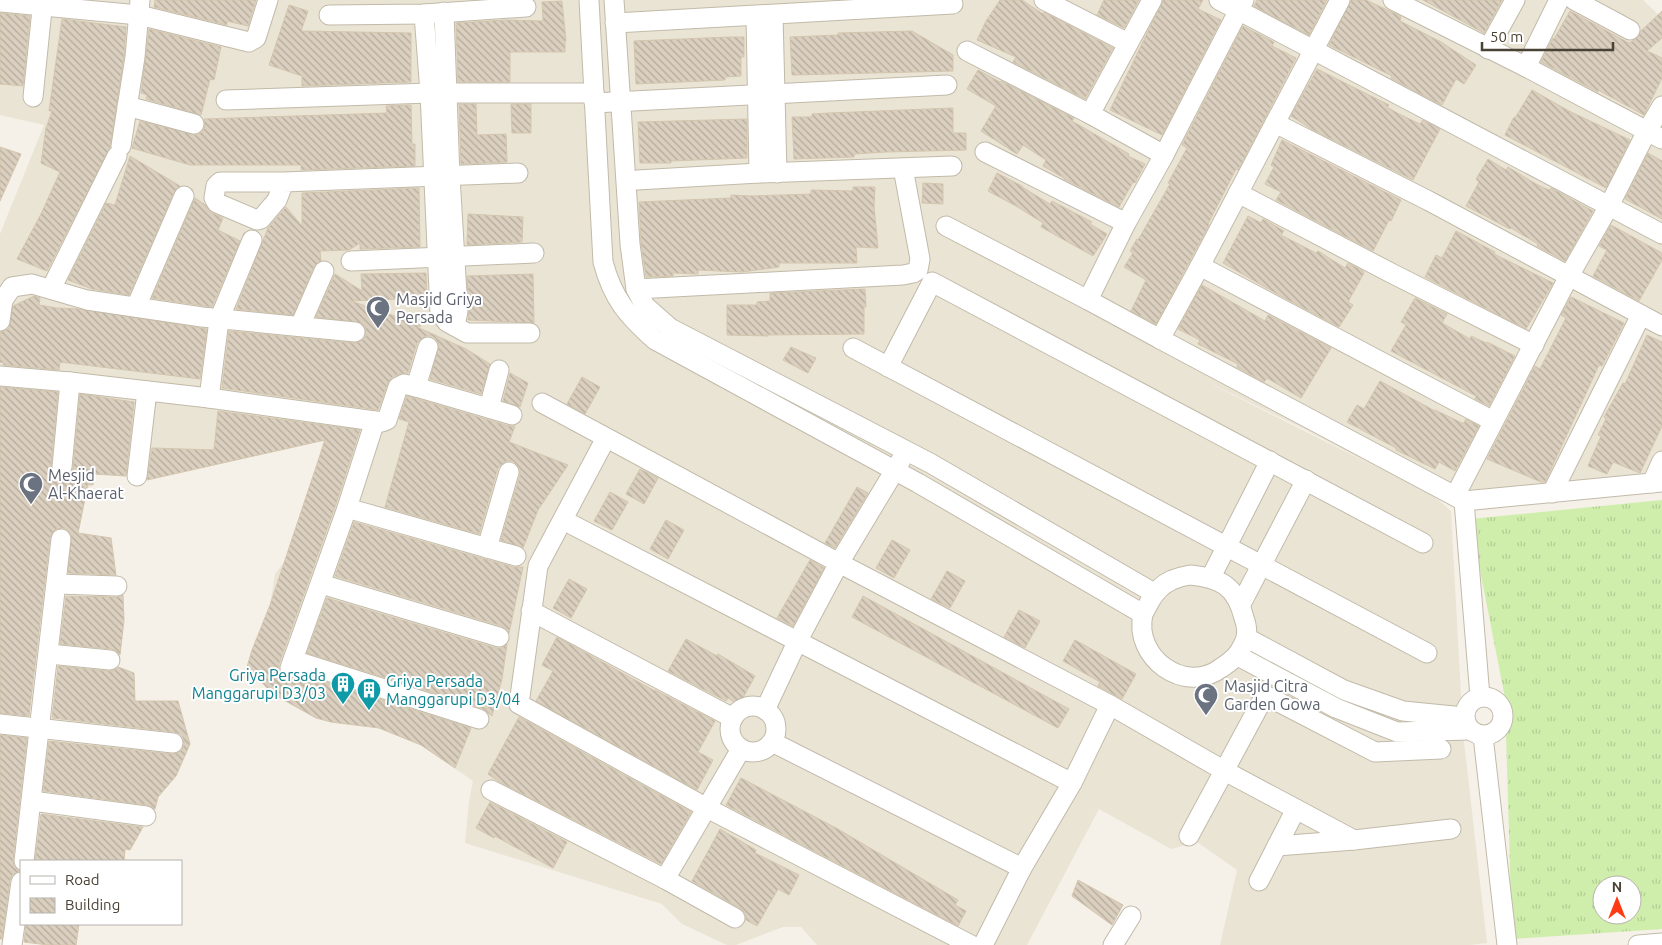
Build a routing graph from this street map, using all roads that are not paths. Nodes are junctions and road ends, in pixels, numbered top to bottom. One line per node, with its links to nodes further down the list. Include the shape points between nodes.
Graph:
1 (268, 0): 16 (street, via 256,38 249,42)
2 (589, 0): 33 (street)
3 (614, 0): 22 (street)
4 (1044, 0): 24 (street)
5 (1152, 0): 24 (street)
6 (1219, 0): 15 (street)
7 (1340, 0): 26 (street)
8 (1393, 0): 25 (street)
9 (1515, 0): 25 (street)
10 (1558, 0): 28 (street)
11 (1574, 0): 23 (street)
12 (0, 2): 13 (street)
13 (43, 3): 16 (street); 32 (street)
14 (954, 4): 21 (street)
15 (1241, 5): 26 (street); 43 (street)
16 (140, 7): 36 (street)
17 (526, 7): 18 (street)
18 (444, 12): 19 (street); 30 (street)
19 (424, 14): 20 (street); 30 (street)
20 (329, 15)
21 (765, 15): 22 (street); 31 (street)
22 (616, 23): 35 (street)
23 (1630, 30)
24 (1128, 43): 38 (street)
25 (1488, 49): 28 (street)
26 (1314, 50): 39 (street); 53 (street)
27 (966, 51): 38 (street)
28 (1526, 67): 41 (street)
29 (947, 85): 31 (street)
30 (438, 93): 33 (street); 34 (street); 48 (street)
31 (766, 94): 35 (street); 47 (street)
32 (33, 97)
33 (594, 98): 35 (street); 77 (street, via 605,271 623,309)
34 (226, 100)
35 (621, 102): 64 (street)
36 (127, 106): 40 (street); 65 (street, via 119,151)
37 (1662, 106): 41 (street)
38 (1090, 114): 43 (street)
39 (1275, 123): 51 (street); 63 (street)
40 (194, 124)
41 (1655, 135): 53 (street)
42 (985, 152): 54 (street)
43 (1164, 155): 54 (street)
44 (952, 166): 45 (street)
45 (902, 168): 47 (street); 64 (street, via 920,259 918,270 913,273)
46 (518, 173): 48 (street)
47 (768, 173): 49 (street)
48 (442, 176): 50 (street); 59 (street)
49 (637, 180)
50 (284, 182)
51 (1238, 193): 61 (street); 78 (street)
52 (184, 196): 67 (street)
53 (1609, 206): 56 (street); 63 (street)
54 (1126, 223): 66 (street)
55 (946, 226): 66 (street)
56 (1662, 234)
57 (252, 240): 69 (street)
58 (534, 253): 59 (street)
59 (445, 256): 60 (street); 75 (street, via 451,316 467,333)
60 (351, 261)
61 (1200, 266): 76 (street); 92 (street)
62 (324, 271): 71 (street)
63 (1569, 276): 68 (street); 78 (street)
64 (636, 288): 73 (street, via 645,306)
65 (51, 289): 67 (street, via 87,300); 70 (street, via 32,284 12,287 3,300)
66 (1088, 300): 76 (street)
67 (136, 307): 69 (street)
68 (1641, 315): 72 (street); 105 (street)
69 (219, 320): 71 (street); 87 (street)
70 (0, 321)
71 (300, 326): 74 (street)
72 (1662, 326)
73 (670, 328): 77 (street); 94 (street)
74 (355, 332)
75 (530, 333)
76 (1160, 339): 106 (street)
77 (655, 340): 99 (street)
78 (1534, 345): 92 (street)
79 (428, 346): 85 (street)
80 (853, 348): 81 (street)
81 (888, 367): 96 (street, via 932,282); 111 (street)
82 (499, 370): 89 (street)
83 (0, 376): 84 (street)
84 (70, 382): 86 (street); 98 (street)
85 (416, 388): 89 (street); 91 (street, via 401,384 387,420)
86 (147, 391): 87 (street); 101 (street)
87 (209, 398): 91 (street)
88 (542, 402): 93 (street)
89 (489, 408): 90 (street)
90 (512, 415)
91 (375, 421): 107 (street)
92 (1493, 421): 106 (street)
93 (606, 438): 108 (street); 114 (street)
94 (907, 450): 97 (street); 99 (street)
95 (1662, 461): 104 (street)
96 (1270, 462): 102 (street); 111 (street)
97 (930, 463): 103 (street); 120 (street)
98 (62, 467)
99 (895, 470): 103 (street); 114 (street)
100 (509, 472): 112 (street)
101 (137, 476)
102 (1306, 480): 110 (street); 115 (street)
103 (918, 483): 123 (street)
104 (1657, 483): 105 (street)
105 (1552, 493): 106 (street)
106 (1459, 499): 132 (street)
107 (347, 508): 112 (street); 118 (street)
108 (562, 520): 122 (street, via 538,566); 126 (street)
109 (61, 539): 117 (street)
110 (1424, 543)
111 (1227, 545): 115 (street); 116 (street)
112 (487, 548): 113 (street)
113 (516, 556)
114 (839, 563): 126 (street); 133 (street)
115 (1262, 564): 121 (street); 127 (street)
116 (1211, 577): 120 (street, via 1190,575 1170,580); 121 (street, via 1228,587)
117 (57, 584): 119 (street); 128 (street)
118 (321, 584): 124 (street); 137 (street, via 291,664)
119 (117, 586)
120 (1154, 593): 123 (street)
121 (1241, 604): 125 (street)
122 (531, 611): 136 (street); 149 (street, via 519,704)
123 (1143, 614): 129 (street, via 1143,636 1150,653 1162,666 1178,675 1197,678 1215,673)
124 (500, 637)
125 (1247, 638): 129 (street); 131 (street)
126 (798, 640): 135 (street); 146 (street)
127 (1427, 653)
128 (49, 654): 130 (street); 139 (street)
129 (1238, 656): 134 (street)
130 (110, 660)
131 (1344, 690): 134 (street); 140 (street, via 1402,711)
132 (1480, 697): 140 (street, via 1468,704); 140 (street, via 1493,698 1502,708 1503,721 1496,732)
133 (1110, 705): 145 (street); 146 (street)
134 (1336, 708): 140 (street, via 1397,732)
135 (765, 710): 136 (street, via 751,707 737,712); 141 (street, via 776,728)
136 (733, 718): 143 (street, via 730,733)
137 (479, 719)
138 (0, 724): 139 (street)
139 (39, 728): 142 (street); 148 (street)
140 (1472, 728): 168 (street)
141 (772, 742): 143 (street, via 760,751); 157 (street)
142 (173, 743)
143 (741, 749): 149 (street)
144 (1441, 749): 145 (street, via 1375,752 1265,695)
145 (1223, 770): 150 (street); 153 (street)
146 (1072, 783): 157 (street)
147 (491, 790): 158 (street)
148 (32, 801): 151 (street); 156 (street)
149 (706, 808): 158 (street); 165 (street)
150 (1296, 809): 154 (street); 155 (street)
151 (146, 816)
152 (1451, 829): 154 (street)
153 (1189, 836)
154 (1354, 840): 155 (street)
155 (1277, 846): 159 (street)
156 (24, 860)
157 (1022, 868): 166 (street)
158 (665, 879): 162 (street)
159 (1259, 881)
160 (20, 889): 164 (street)
161 (1131, 916): 167 (street)
162 (735, 918)
163 (1662, 943): 169 (street)
164 (12, 945)
165 (971, 945)
166 (983, 945)
167 (1113, 945)
168 (1507, 945)
169 (1638, 945)

